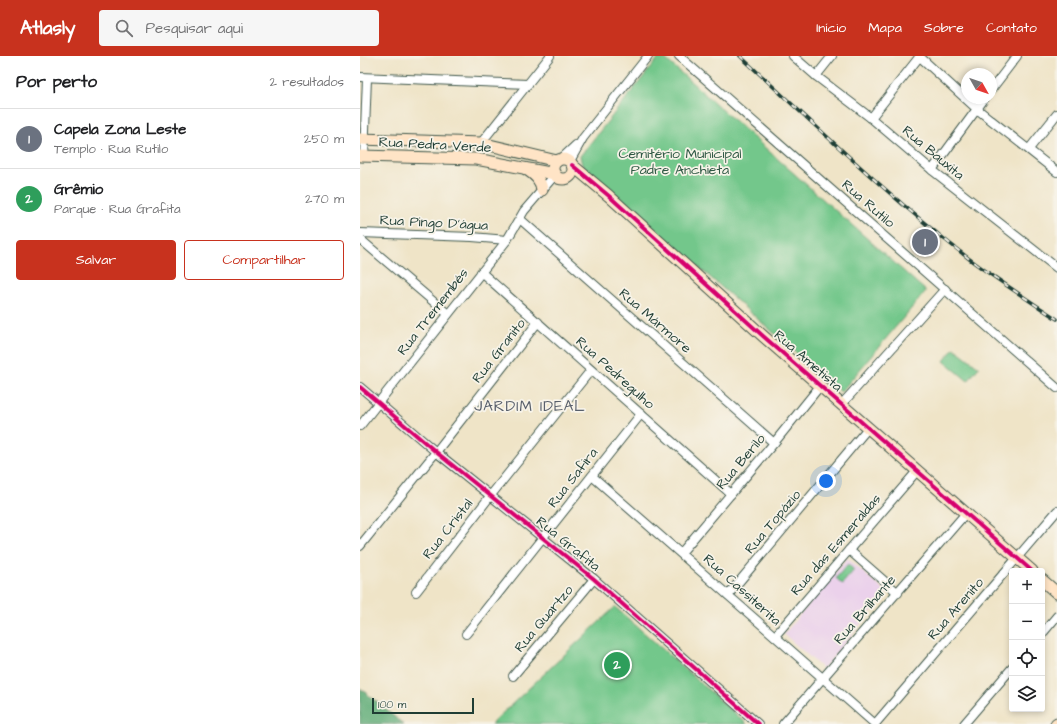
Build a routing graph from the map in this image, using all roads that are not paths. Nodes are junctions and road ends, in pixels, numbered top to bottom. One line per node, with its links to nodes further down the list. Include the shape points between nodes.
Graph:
1 (550, 56): 11 (street)
2 (648, 56): 20 (street, Rua Tremembés)
3 (679, 56): 31 (street, Rua Rutilo)
4 (793, 56): 8 (street, Rua Bauxita)
5 (832, 56): 8 (street)
6 (919, 56): 13 (street); 15 (street)
7 (1017, 56): 10 (street)
8 (816, 76): 15 (street, Rua Bauxita)
9 (364, 78): 11 (street); 16 (street)
10 (997, 82)
11 (528, 84): 17 (street)
12 (981, 104): 13 (street)
13 (977, 109): 18 (street); 22 (street)
14 (1057, 114): 18 (street)
15 (871, 118): 22 (street, Rua Bauxita)
16 (363, 139): 17 (street, Rua Pedra Verde); 19 (street)
17 (481, 143): 20 (street, Rua Pedra Verde)
18 (1029, 149): 23 (street)
19 (362, 156): 21 (street, Rua Pedra Verde, via 476,159)
20 (562, 168): 21 (street, Rua Pedra Verde); 24 (street, Rua Tremembés); 25 (street, Rua Tremembés); 35 (street, Rua Ametista, via 609,196)
21 (526, 169): 24 (street, via 536,177)
22 (932, 170): 29 (street, Rua Bauxita)
23 (1057, 172)
24 (542, 190): 25 (street, Rua Tremembés)
25 (522, 215): 28 (street, Rua Tremembés); 43 (street, Rua Mármore)
26 (360, 233): 28 (street, Rua Pingo D'água)
27 (360, 239): 32 (street)
28 (507, 240): 30 (street, Rua Tremembés)
29 (1057, 268)
30 (481, 272): 32 (street, Rua Tremembés); 33 (street, Rua Pedregulho)
31 (945, 289): 37 (street, Rua Rutilo); 39 (street)
32 (448, 314): 38 (street, Rua Tremembés)
33 (538, 322): 34 (street, Rua Pedregulho); 44 (street, Rua Granito)
34 (591, 370): 40 (street, Rua Pedregulho); 48 (street, Rua Cristal)
35 (820, 386): 39 (street, Rua Ametista); 43 (street, Rua Berilo)
36 (360, 387): 38 (street, Rua Grafita)
37 (1057, 388)
38 (379, 402): 41 (street, Rua Tremembés); 44 (street, Rua Grafita)
39 (841, 405): 42 (street, Rua Ametista)
40 (641, 414): 46 (street, Rua Safira); 47 (street, Rua Pedregulho)
41 (360, 426)
42 (868, 428): 45 (street, Rua Ametista); 62 (street, Rua Topázio)
43 (774, 443): 47 (street, Rua Berilo)
44 (436, 452): 48 (street, Rua Grafita); 52 (street, Rua Granito)
45 (917, 471): 50 (street, Rua Ametista); 53 (street, Rua das Esmeraldas)
46 (592, 476): 51 (street, Rua Safira); 54 (street, Rua Cassiterita)
47 (731, 494): 54 (street, Rua Berilo)
48 (491, 495): 51 (street, Rua Grafita); 59 (street, Rua Cristal)
49 (1057, 511): 55 (street, Rua Arenito)
50 (966, 513): 55 (street, Rua Ametista); 60 (street, Rua Brilhante)
51 (542, 538): 57 (street, Rua Grafita); 65 (street, Rua Safira)
52 (360, 546)
53 (849, 550): 60 (street); 66 (street, Rua das Esmeraldas)
54 (681, 553): 62 (street, Rua Cassiterita)
55 (1016, 558): 56 (street, Rua Ametista); 72 (street, Rua Arenito)
56 (1028, 568)
57 (594, 579): 68 (street, Rua Quartzo); 70 (street, Rua Grafita)
58 (1045, 583): 61 (street)
59 (416, 592)
60 (898, 592): 69 (street, Rua Brilhante)
61 (1057, 593)
62 (728, 595): 66 (street, Rua Cassiterita)
63 (1057, 616): 64 (street)
64 (1045, 630)
65 (466, 634)
66 (775, 636): 69 (street, Rua Cassiterita)
67 (1009, 672): 73 (street)
68 (513, 676)
69 (823, 679): 71 (street, Rua Brilhante); 72 (street, Rua Cassiterita)
70 (758, 724)
71 (783, 724)
72 (875, 724)
73 (964, 724)

